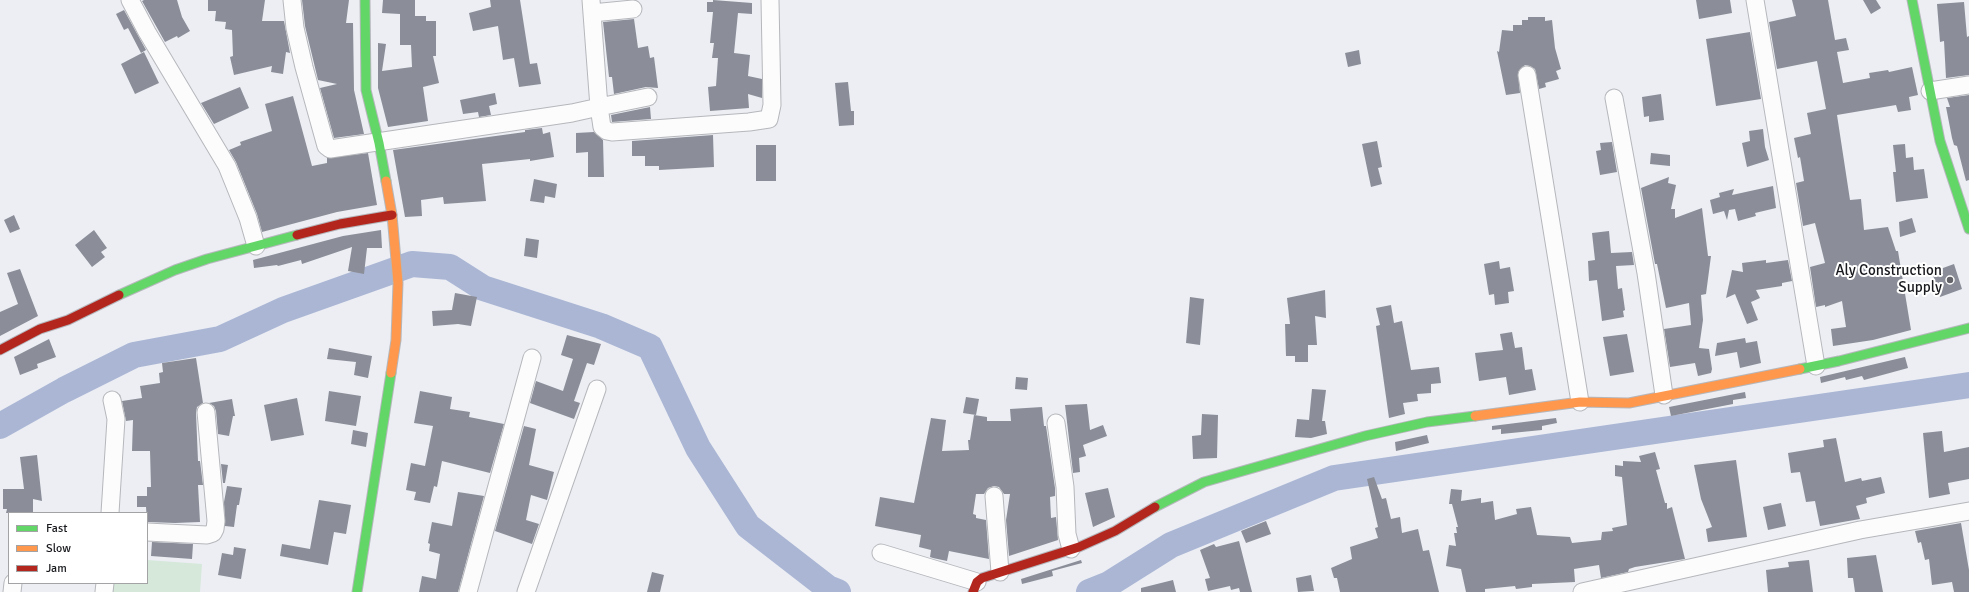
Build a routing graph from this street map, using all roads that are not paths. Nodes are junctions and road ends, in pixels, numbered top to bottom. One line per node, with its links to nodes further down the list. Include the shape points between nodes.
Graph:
1 (130, 0): 18 (street, via 226,166 248,218)
2 (292, 0): 15 (street, via 304,67 327,148)
3 (365, 0): 15 (street, via 366,90)
4 (770, 0): 14 (street, via 772,105 768,119 612,132 602,127)
5 (1755, 0): 22 (street)
6 (1912, 0): 11 (street)
7 (591, 7): 8 (street); 14 (street)
8 (633, 9)
9 (1528, 74): 26 (street)
10 (1969, 85): 11 (street)
11 (1930, 91): 17 (street, via 1940,141)
12 (648, 97): 14 (street)
13 (1614, 98): 24 (street, via 1646,273)
14 (599, 107): 15 (street)
15 (379, 143): 16 (street)
16 (392, 215): 18 (street, via 340,224); 37 (street, via 398,283 395,347)
17 (1969, 229)
18 (256, 246): 20 (street, via 168,273 68,320 40,329)
19 (1969, 328): 22 (street)
20 (0, 350)
21 (532, 358): 38 (street)
22 (1816, 366): 24 (street)
23 (597, 389): 39 (street)
24 (1664, 395): 26 (street, via 1629,404)
25 (112, 400): 31 (street, via 116,419)
26 (1580, 402): 33 (street, via 1395,428 1211,480 1179,494 1114,531)
27 (206, 412): 32 (street, via 215,529 207,535)
28 (1056, 423): 33 (street, via 1065,487 1067,534)
29 (994, 496): 35 (street)
30 (1969, 511): 40 (street, via 1860,530)
31 (110, 512)
32 (148, 532)
33 (1071, 549): 35 (street)
34 (881, 553): 36 (street)
35 (1000, 572): 36 (street)
36 (976, 587)
37 (357, 592)
38 (468, 592)
39 (526, 592)
40 (1582, 592)

